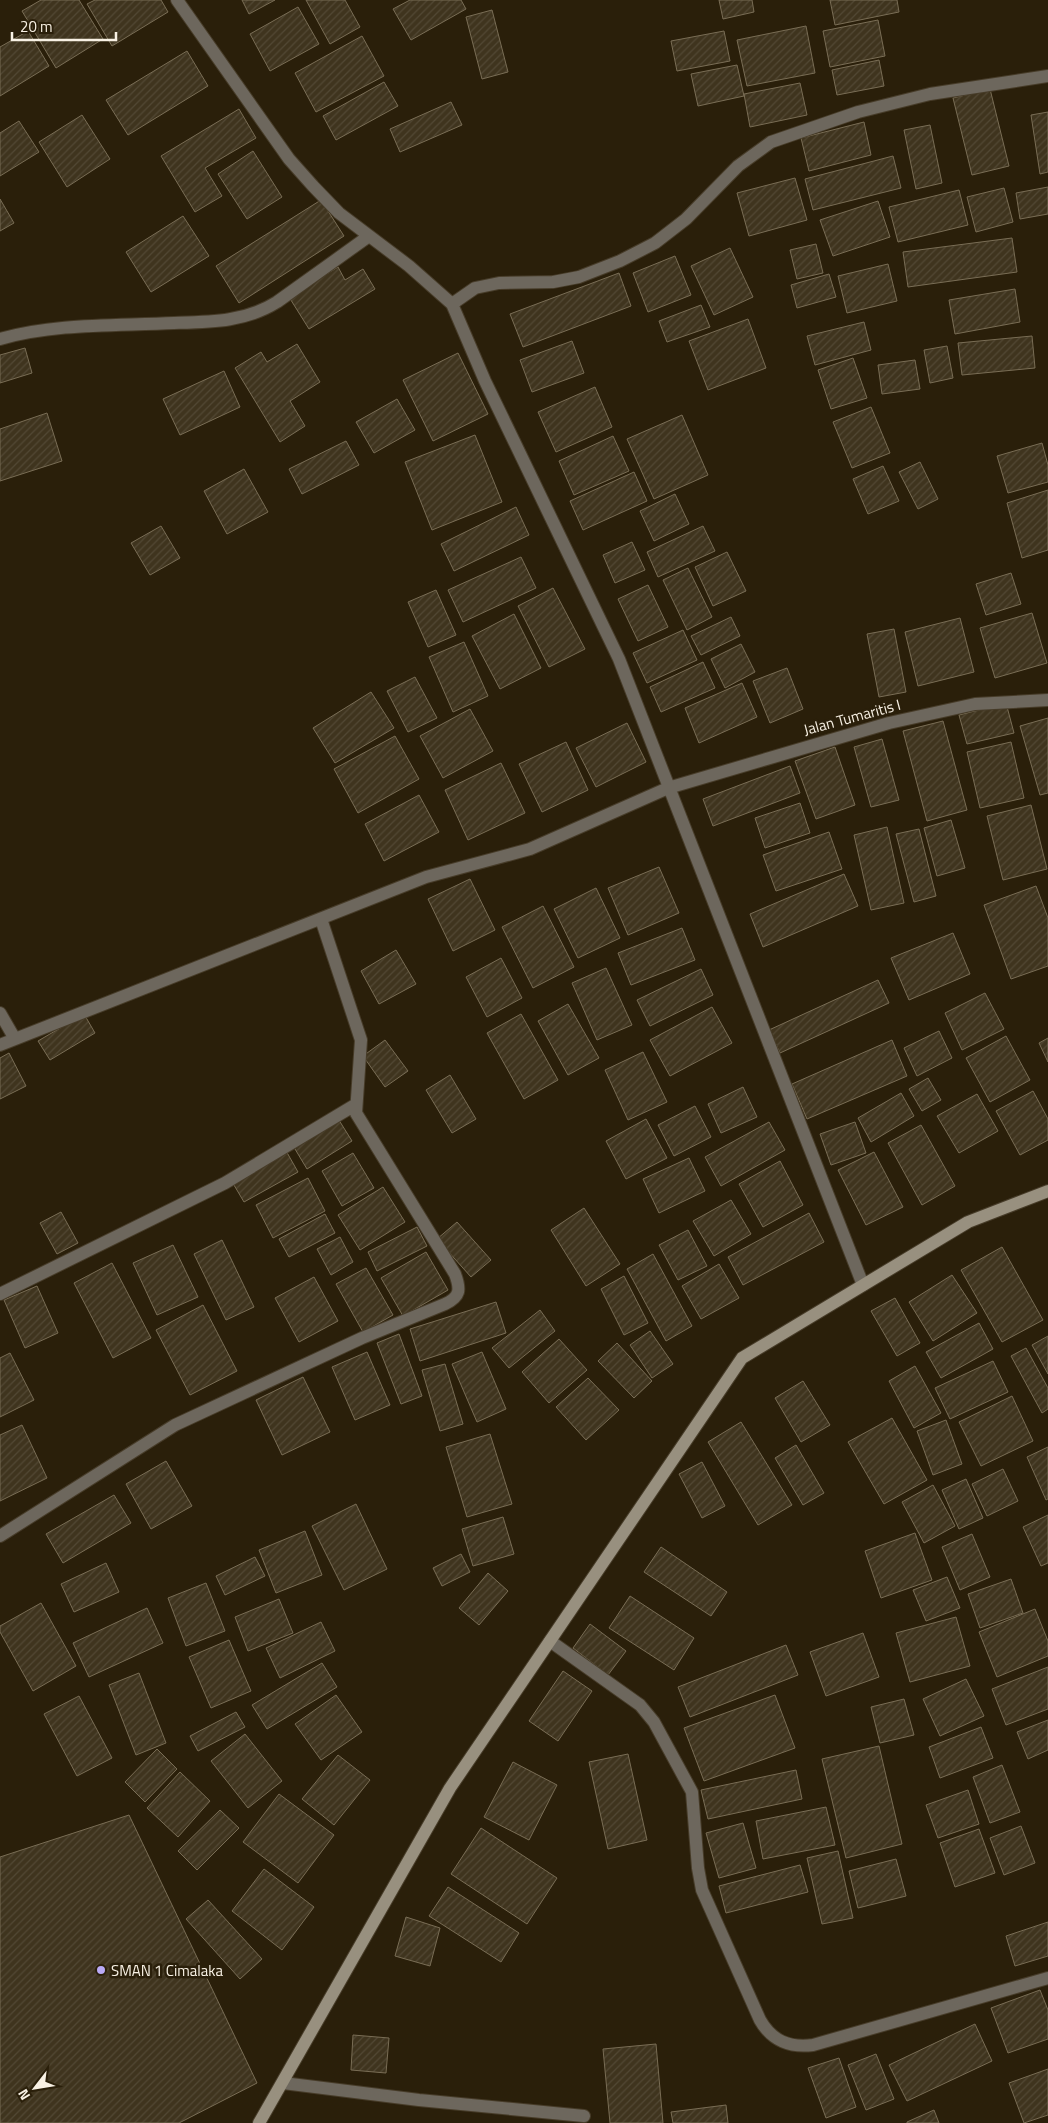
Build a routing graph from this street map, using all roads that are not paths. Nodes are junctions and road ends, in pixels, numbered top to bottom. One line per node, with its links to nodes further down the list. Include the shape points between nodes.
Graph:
1 (177, 0): 3 (street, via 289,159 340,213)
2 (1048, 76): 4 (street, via 930,94 858,112 771,142 738,166 686,219 655,243 620,261 579,277 552,282 498,283 475,288)
3 (369, 236): 4 (street); 5 (street, via 277,302 248,316 208,322 50,329)
4 (452, 304): 7 (street, via 619,659)
5 (0, 339)
6 (1048, 700): 7 (street, Jalan Tumaritis I, via 975,704 888,723)
7 (668, 788): 8 (street, Jalan Tumaritis I, via 530,849 426,877); 14 (street)
8 (321, 919): 10 (street, Jalan Tumaritis I); 12 (street, via 361,1040)
9 (0, 1014): 10 (street)
10 (15, 1039): 11 (street, Jalan Tumaritis I)
11 (0, 1045)
12 (355, 1105): 15 (street, via 225,1183); 16 (street, via 359,1120 455,1274 459,1294 449,1302 362,1338 174,1425)
13 (1048, 1191): 14 (street, via 968,1222)
14 (863, 1285): 17 (street, via 742,1358)
15 (0, 1294)
16 (0, 1536)
17 (550, 1641): 18 (street, via 640,1706 659,1730 692,1792 702,1890 760,2020 777,2040 799,2047 813,2045); 19 (street, via 450,1788)
18 (1048, 1978)
19 (283, 2083): 20 (street); 21 (street)
20 (584, 2116)
21 (259, 2123)

